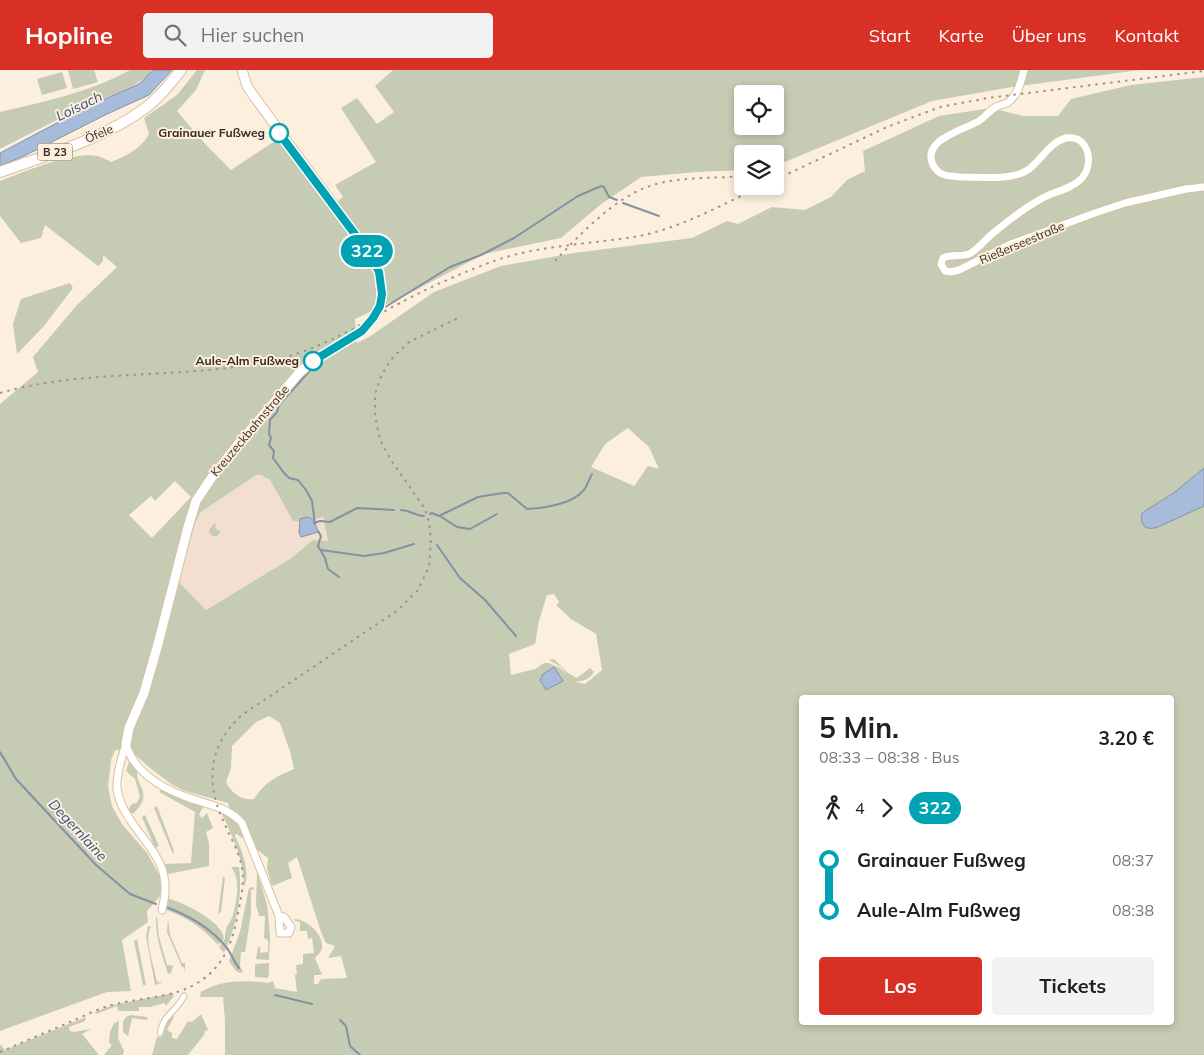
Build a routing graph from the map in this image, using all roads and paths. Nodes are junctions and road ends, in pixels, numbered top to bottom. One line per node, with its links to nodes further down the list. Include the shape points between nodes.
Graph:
1 (181, 70): 4 (main road, Öfele / B 23, via 160,96 130,119 100,134)
2 (242, 70): 6 (street, Kreuzeckbahnstraße, via 247,86 258,102 369,253 379,272 380,306 362,331 315,359 300,373 198,497 144,693)
3 (1024, 70): 5 (street, Rießerseestraße, via 1018,90 1007,102 937,143 931,152 936,170 945,176 1019,175 1054,144 1066,138 1083,145 1089,158 1088,167 1073,185 1021,212 969,254 943,258 941,264 945,271 959,270 1011,244 1095,212)
4 (0, 172)
5 (1204, 187)
6 (126, 744): 7 (street, via 117,788 120,803 164,872 166,892); 8 (street, via 134,763 162,786 230,813 242,823)
7 (162, 910)
8 (279, 916)
9 (184, 996): 10 (street, via 180,1005 162,1022)
10 (160, 1033)

